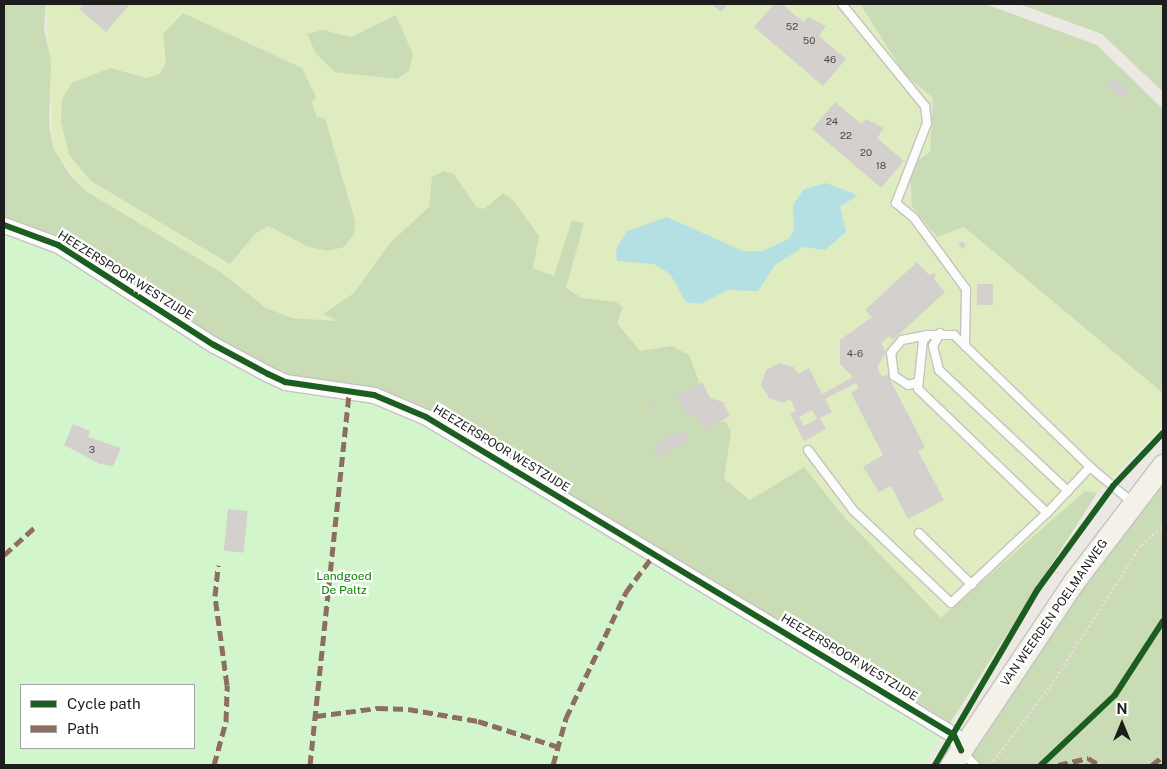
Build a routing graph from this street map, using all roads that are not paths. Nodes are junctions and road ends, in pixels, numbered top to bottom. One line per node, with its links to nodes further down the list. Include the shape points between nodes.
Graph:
1 (842, 4): 5 (lane, via 925,106 927,123 896,203 914,218 966,290)
2 (4, 225): 15 (street, HEEZERSPOOR WESTZIJDE, via 58,244 214,346 285,382 374,395 426,417 954,735)
3 (940, 334): 4 (lane); 5 (lane, via 954,335); 10 (lane, via 933,346 939,370)
4 (928, 335): 6 (lane, via 921,347); 6 (lane, via 902,340 891,353 894,376 908,385)
5 (965, 346): 9 (lane)
6 (916, 383): 12 (lane)
7 (808, 450): 14 (lane, via 853,510 951,603)
8 (1163, 465): 11 (main road, VAN WEERDEN POELMANWEG)
9 (1090, 468): 10 (lane); 11 (lane)
10 (1068, 491): 12 (lane)
11 (1134, 503): 15 (main road, VAN WEERDEN POELMANWEG, via 1075,580)
12 (1047, 514): 14 (lane)
13 (918, 533): 14 (lane)
14 (972, 585)
15 (956, 758): 16 (lane)
16 (975, 765)

